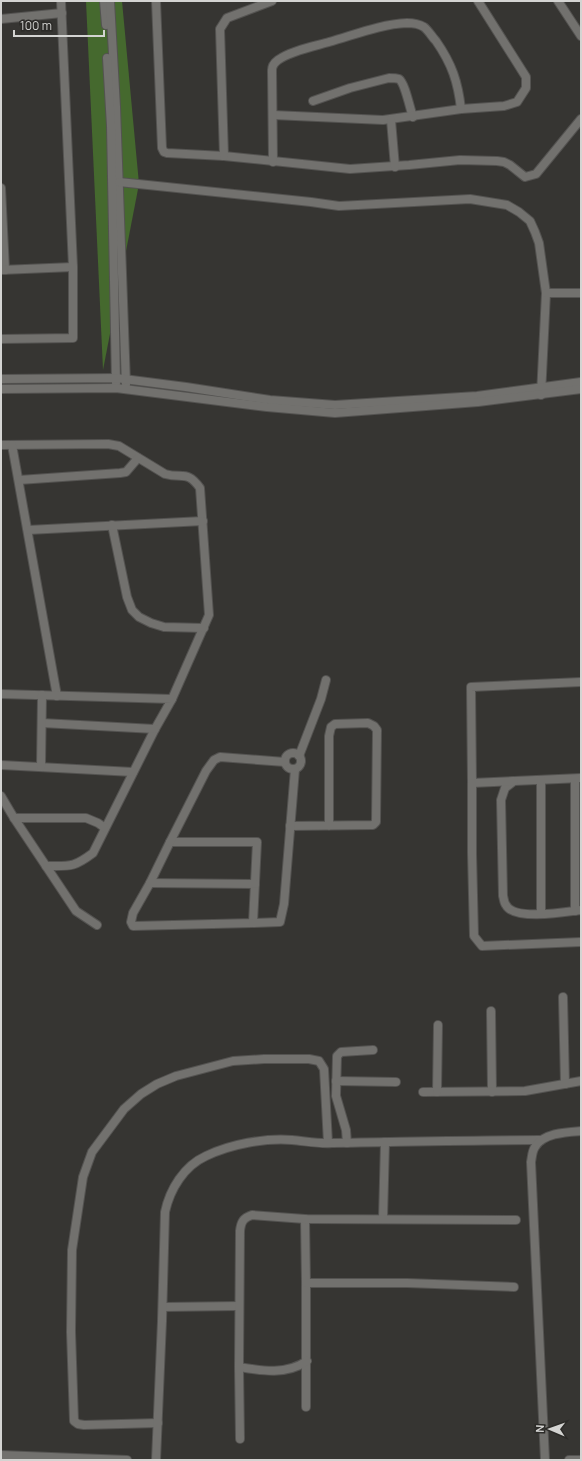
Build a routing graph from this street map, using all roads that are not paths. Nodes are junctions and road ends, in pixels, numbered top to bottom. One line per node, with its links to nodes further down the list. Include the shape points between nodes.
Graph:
1 (61, 1): 8 (street)
2 (104, 1): 27 (street, via 111,126)
3 (110, 1): 20 (street)
4 (156, 1): 17 (street, via 162,148 164,152 171,154)
5 (272, 1): 17 (street, via 227,18 220,29)
6 (478, 1): 12 (street, via 526,77 526,88 511,105)
7 (558, 1): 10 (street)
8 (62, 13): 9 (street); 22 (street)
9 (1, 19)
10 (581, 36)
11 (313, 101): 14 (street, via 350,88 394,78 403,84)
12 (461, 109): 13 (street, via 454,74 443,51 424,27 407,23 360,33 279,59 274,63 272,70); 14 (street)
13 (273, 115): 16 (street); 18 (street)
14 (413, 117): 16 (street)
15 (581, 119): 19 (street, via 536,174 530,177 525,177 510,165 497,161 460,160)
16 (391, 120): 19 (street)
17 (224, 156): 18 (street)
18 (273, 162): 19 (street, via 350,169)
19 (394, 166)
20 (120, 182): 24 (street, via 339,206 470,199 507,205 530,222 535,232); 29 (street)
21 (1, 188): 23 (street)
22 (73, 267): 23 (street); 26 (street, via 73,338)
23 (3, 270)
24 (546, 293): 25 (street); 35 (street)
25 (581, 293)
26 (1, 339)
27 (116, 378): 28 (street); 29 (street); 31 (street)
28 (1, 379)
29 (126, 379): 33 (street); 35 (street, via 270,400 335,405)
30 (581, 382): 35 (street)
31 (116, 388): 32 (street); 33 (street)
32 (1, 389)
33 (126, 389): 35 (street, via 335,413 478,402)
34 (581, 389): 35 (street)
35 (541, 391)
36 (1, 445): 37 (street)
37 (12, 445): 38 (street, via 108,444 119,446); 39 (street)
38 (138, 458): 39 (street, via 126,472); 40 (street, via 165,474 186,475 194,479 200,488)
39 (19, 480): 42 (street)
40 (202, 521): 41 (street); 43 (street, via 210,615)
41 (112, 525): 42 (street); 43 (street, via 132,610 139,617 164,627)
42 (28, 530): 48 (street)
43 (204, 628): 49 (street)
44 (326, 680): 52 (street)
45 (581, 682): 61 (street, via 471,687)
46 (1, 694): 47 (street)
47 (42, 696): 48 (street); 50 (street)
48 (57, 696): 49 (street)
49 (172, 700): 51 (street)
50 (42, 723): 51 (street); 55 (street)
51 (155, 729): 57 (street)
52 (299, 756): 53 (street, via 289,755); 56 (street, via 301,764)
53 (286, 762): 56 (street, via 288,767); 68 (street, via 220,757 214,760)
54 (1, 765): 55 (street)
55 (41, 767): 57 (street)
56 (295, 769): 65 (street)
57 (133, 772): 67 (street)
58 (578, 778): 59 (street); 63 (street)
59 (541, 780): 60 (street); 74 (street)
60 (514, 781): 61 (street); 74 (street, via 505,788 501,800 503,896 506,906 512,911)
61 (472, 783): 77 (street, via 474,936 482,946)
62 (1, 796): 64 (street)
63 (578, 817): 69 (street)
64 (14, 818): 67 (street, via 86,818); 70 (street)
65 (290, 826): 66 (street); 75 (street, via 284,904 280,922)
66 (329, 826): 66 (street, via 331,727 335,724 368,723 377,730 376,822 373,825)
67 (105, 828): 70 (street, via 93,853 82,861 70,866)
68 (170, 842): 71 (street); 72 (street, via 257,842)
69 (578, 853): 73 (street)
70 (46, 866): 76 (street, via 76,911)
71 (150, 882): 72 (street); 75 (street, via 133,913 133,926)
72 (255, 884): 75 (street)
73 (578, 910): 74 (street)
74 (541, 914)
75 (253, 923)
76 (97, 925)
77 (581, 942)
78 (563, 997): 85 (street)
79 (491, 1011): 88 (street)
80 (438, 1025): 87 (street)
81 (373, 1050): 82 (street, via 338,1054)
82 (336, 1080): 84 (street); 93 (street, via 336,1096)
83 (581, 1081): 85 (street)
84 (396, 1082)
85 (565, 1084): 88 (street, via 525,1091)
86 (423, 1092): 87 (street)
87 (437, 1092): 88 (street)
88 (492, 1092)
89 (581, 1131): 90 (street)
90 (541, 1140): 91 (street); 109 (street, via 535,1146 531,1162)
91 (385, 1142): 93 (street); 94 (street)
92 (328, 1143): 93 (street); 100 (street, via 291,1140 248,1144 216,1151 196,1161 180,1178 167,1202); 104 (street, via 324,1069 319,1061 264,1059 233,1061 176,1076 157,1084 140,1094 124,1109 92,1152 83,1178 72,1250 74,1421 84,1425)
93 (347, 1143)
94 (383, 1218): 95 (street); 96 (street)
95 (305, 1219): 97 (street); 99 (street, via 252,1215 245,1217 240,1231)
96 (516, 1220)
97 (306, 1283): 98 (street); 101 (street)
98 (514, 1287)
99 (239, 1306): 100 (street); 102 (street)
100 (162, 1307): 104 (street)
101 (307, 1361): 102 (street, via 299,1366 277,1371); 103 (street)
102 (239, 1367): 105 (street)
103 (306, 1407)
104 (158, 1423): 108 (street)
105 (240, 1439)
106 (1, 1455): 107 (street)
107 (127, 1460)
108 (156, 1460)
109 (545, 1460)
110 (569, 1460): 111 (street)
111 (581, 1460)

